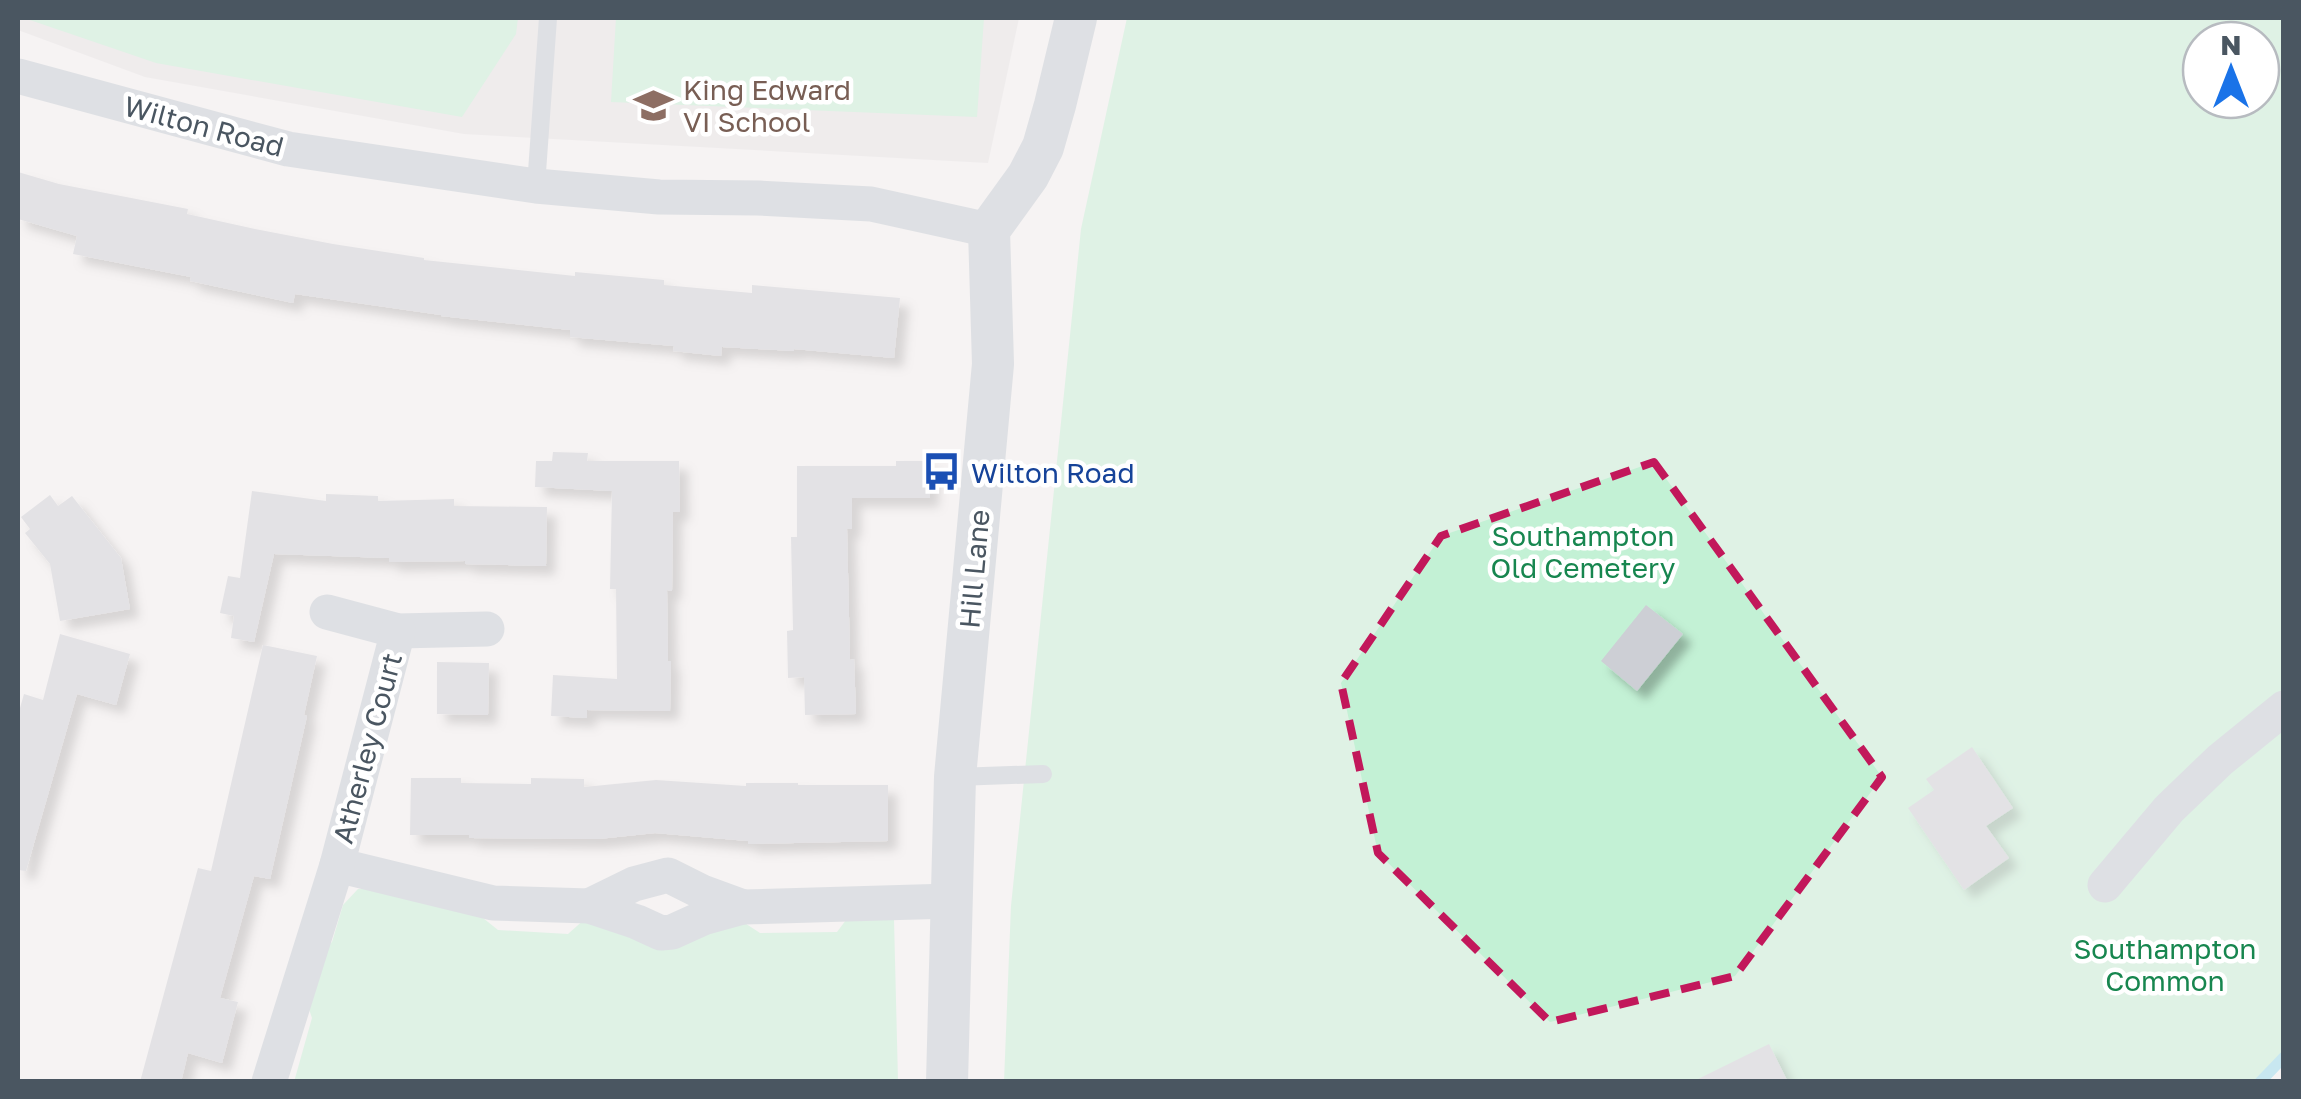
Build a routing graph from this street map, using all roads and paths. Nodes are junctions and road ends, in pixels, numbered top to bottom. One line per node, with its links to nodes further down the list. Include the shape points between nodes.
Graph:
1 (548, 18): 4 (lane)
2 (1076, 18): 5 (street, via 1043,147)
3 (18, 76): 4 (street, Wilton Road, via 288,149)
4 (536, 186): 5 (street, Wilton Road, via 871,204)
5 (989, 230): 11 (street, Hill Lane, via 993,364)
6 (328, 612): 8 (street, Atherley Court)
7 (488, 629): 8 (street, Atherley Court)
8 (398, 631): 12 (street, Atherley Court)
9 (2284, 708): 13 (street, via 2168,809)
10 (1043, 774): 11 (lane)
11 (955, 778): 14 (street, Hill Lane)
12 (336, 865): 15 (street, Atherley Court, via 493,904); 17 (street, Atherley Court)
13 (2105, 885)
14 (951, 901): 16 (street, Atherley Court); 18 (street, Hill Lane)
15 (589, 906): 16 (street, Atherley Court, via 661,933); 16 (street, Atherley Court, via 668,874)
16 (743, 907)
17 (269, 1082)
18 (947, 1082)

